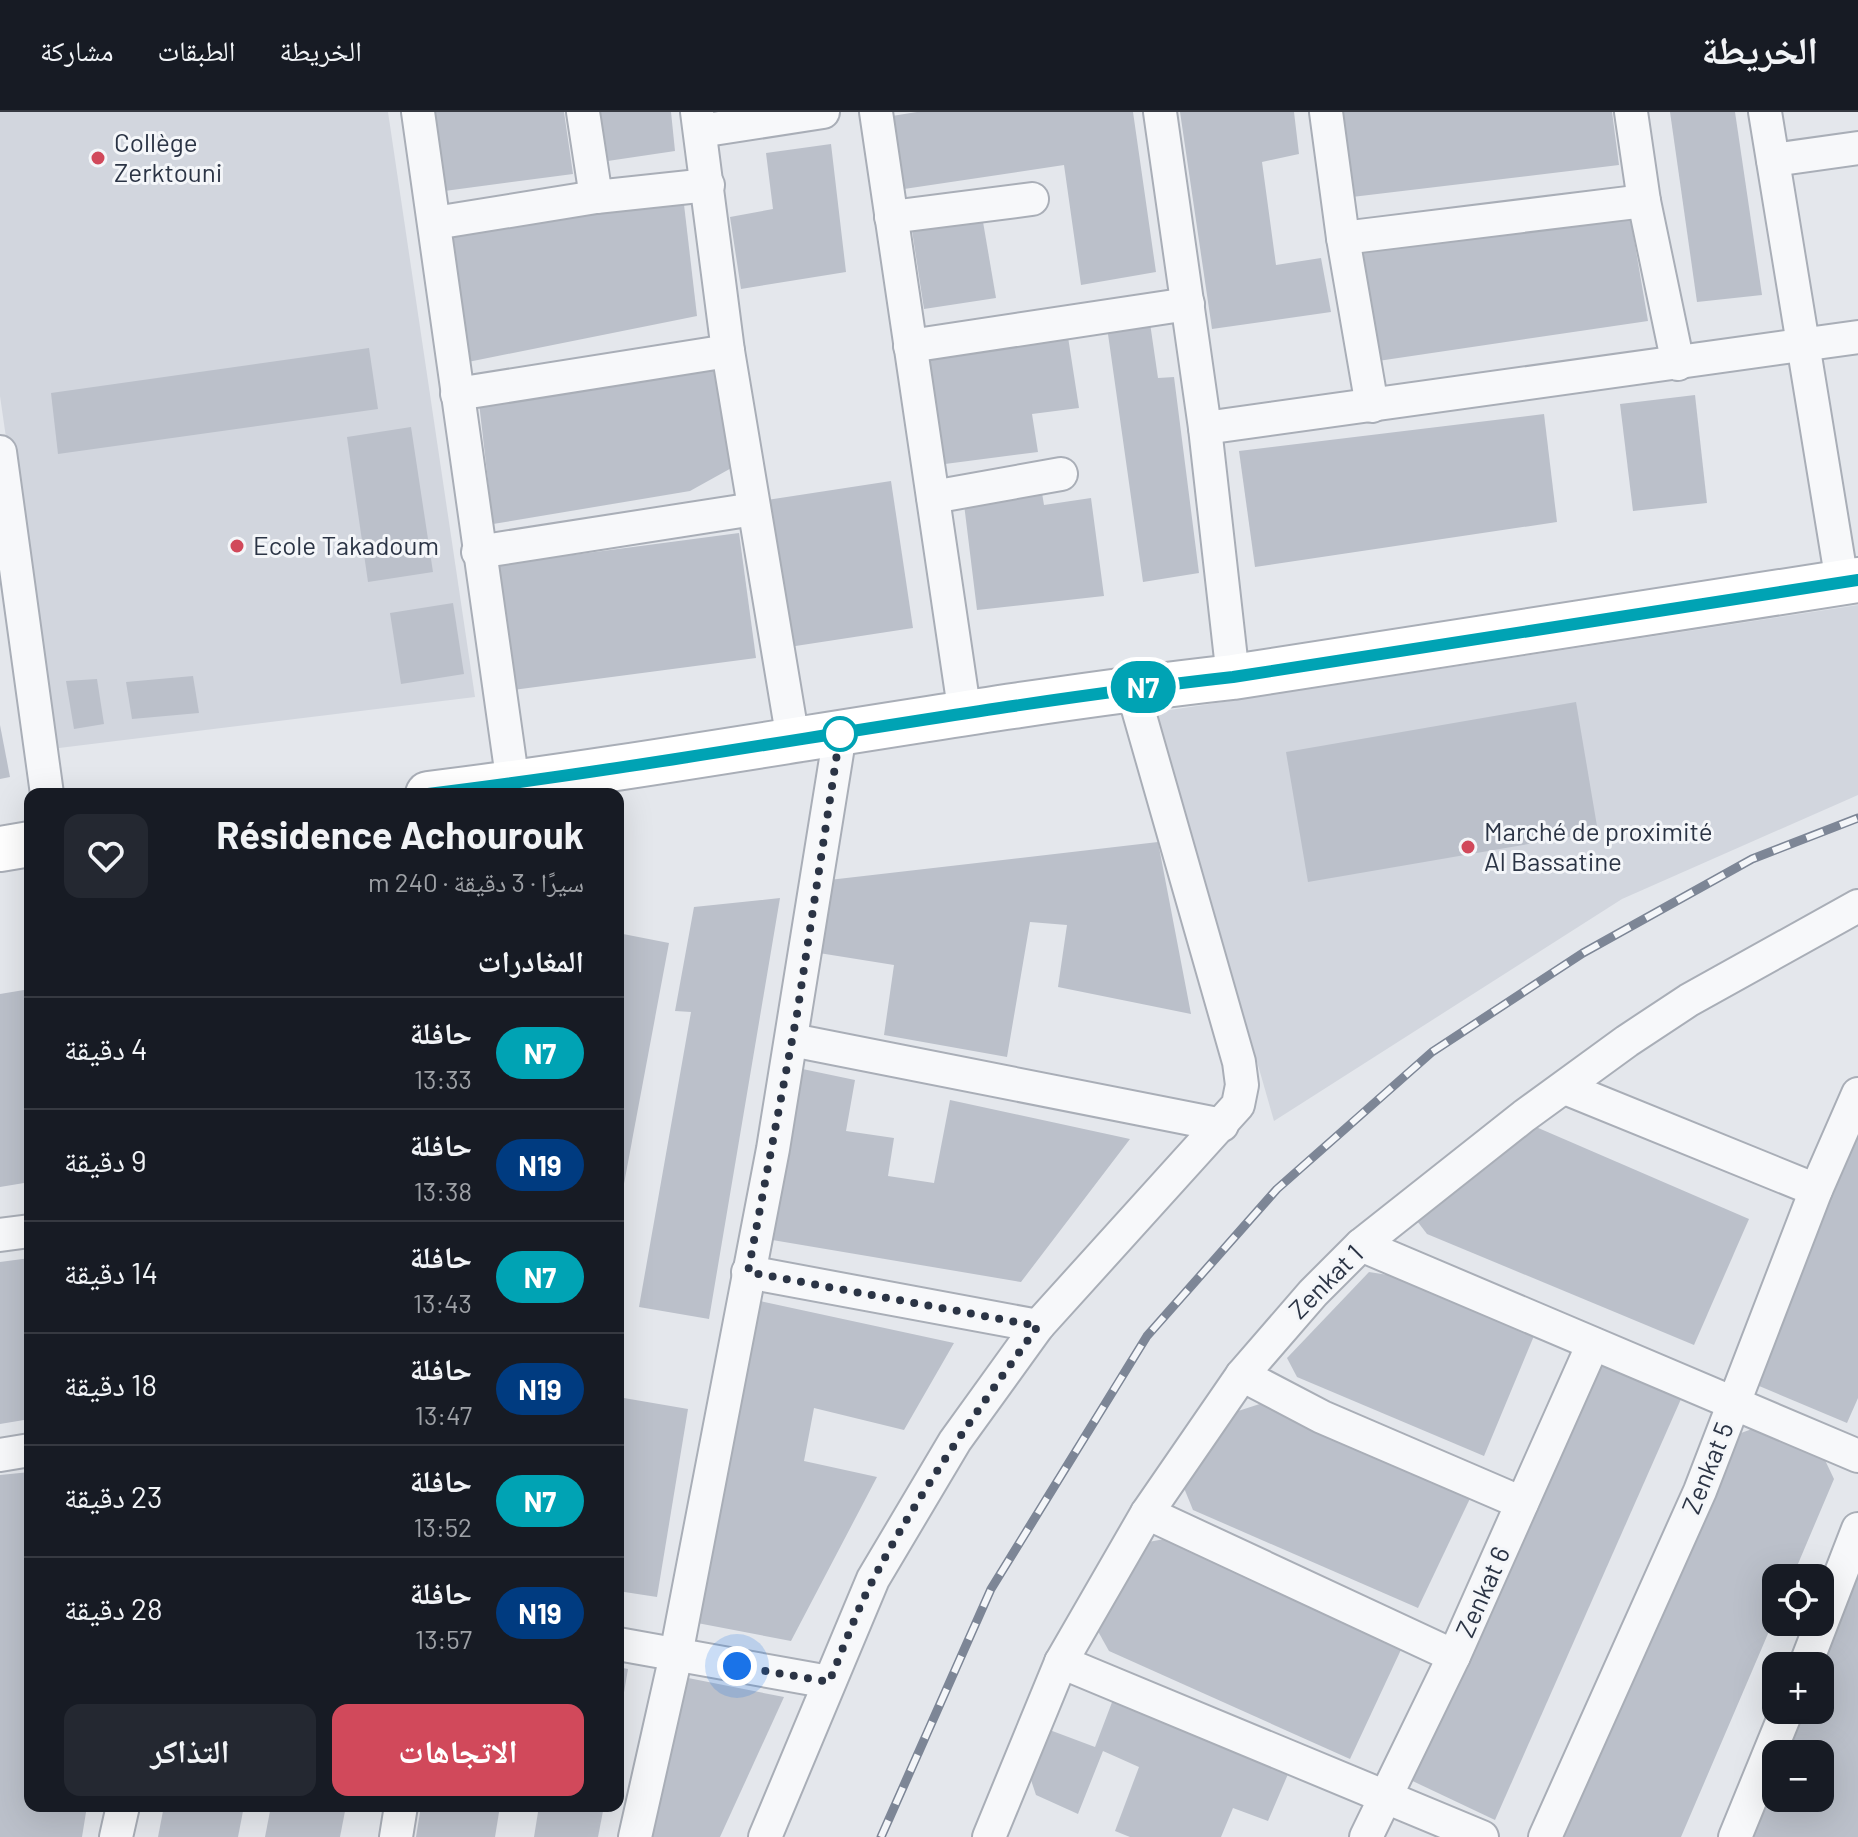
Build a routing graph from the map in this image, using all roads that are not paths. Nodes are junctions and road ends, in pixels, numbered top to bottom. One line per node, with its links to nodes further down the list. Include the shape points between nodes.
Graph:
1 (418, 112): 17 (street)
2 (583, 112): 13 (street)
3 (823, 112): 9 (street)
4 (876, 112): 16 (street)
5 (1160, 112): 19 (street)
6 (1326, 112): 18 (street)
7 (1631, 112): 15 (street)
8 (1765, 112): 11 (street)
9 (698, 122): 12 (street)
10 (1858, 148): 11 (street)
11 (1773, 160): 21 (street)
12 (708, 185): 13 (street); 23 (street)
13 (596, 197): 17 (street)
14 (1032, 199): 16 (street)
15 (1644, 201): 18 (street); 24 (street)
16 (891, 217): 22 (street)
17 (435, 223): 25 (street)
18 (1343, 238): 26 (street)
19 (1188, 304): 22 (street); 27 (street)
20 (1858, 337): 21 (street)
21 (1803, 344): 24 (street); 33 (street)
22 (910, 346): 30 (street)
23 (728, 351): 25 (street); 31 (street)
24 (1678, 364): 26 (street)
25 (457, 394): 32 (street)
26 (1372, 406): 27 (street)
27 (1205, 428): 35 (street)
28 (0, 452): 34 (street)
29 (1061, 474): 30 (street)
30 (933, 497): 37 (street)
31 (754, 509): 32 (street); 39 (street)
32 (478, 552): 40 (street)
33 (1850, 581): 35 (main road)
34 (12, 630): 42 (street)
35 (1233, 677): 36 (main road)
36 (1132, 688): 37 (main road); 50 (street, via 1239,1062 1238,1105)
37 (965, 715): 38 (main road)
38 (840, 734): 39 (main road); 47 (street)
39 (793, 740): 41 (main road)
40 (513, 784): 41 (main road); 43 (main road)
41 (592, 784)
42 (46, 788)
43 (479, 788)
44 (24, 845): 45 (main road)
45 (0, 849)
46 (1858, 906): 48 (street, Zenkat 1, via 1689,1000)
47 (792, 1040): 50 (street); 55 (street)
48 (1565, 1088): 51 (street); 54 (street, Zenkat 1)
49 (1858, 1094): 51 (street, Zenkat 5)
50 (1222, 1125): 56 (street)
51 (1816, 1190): 59 (street, Zenkat 5)
52 (24, 1232): 53 (street)
53 (0, 1235)
54 (1361, 1245): 57 (street); 58 (street, Zenkat 1)
55 (748, 1272): 56 (street); 68 (street)
56 (1038, 1326): 71 (street, via 914,1505 873,1579)
57 (1593, 1344): 59 (street); 63 (street, Zenkat 6)
58 (1242, 1375): 63 (street, via 1322,1417); 64 (street, Zenkat 1)
59 (1736, 1402): 62 (street); 83 (street, Zenkat 5, via 1623,1670)
60 (24, 1451): 61 (street)
61 (0, 1455)
62 (1858, 1456)
63 (1522, 1503): 69 (street, Zenkat 6)
64 (1147, 1513): 69 (street); 70 (street, Zenkat 1)
65 (1858, 1529): 67 (street)
66 (624, 1645): 68 (street)
67 (1810, 1652)
68 (676, 1655): 71 (street); 79 (street)
69 (1454, 1656): 73 (street, Zenkat 6)
70 (1061, 1662): 73 (street); 76 (street, Zenkat 1)
71 (829, 1682): 80 (street)
72 (1781, 1724): 84 (street)
73 (1387, 1795): 81 (street, Zenkat 6); 82 (street)
74 (122, 1812): 77 (street)
75 (400, 1812): 78 (street)
76 (993, 1836)
77 (116, 1837)
78 (396, 1837)
79 (635, 1837)
80 (765, 1837)
81 (1366, 1837)
82 (1482, 1837)
83 (1545, 1837)
84 (1735, 1837)

